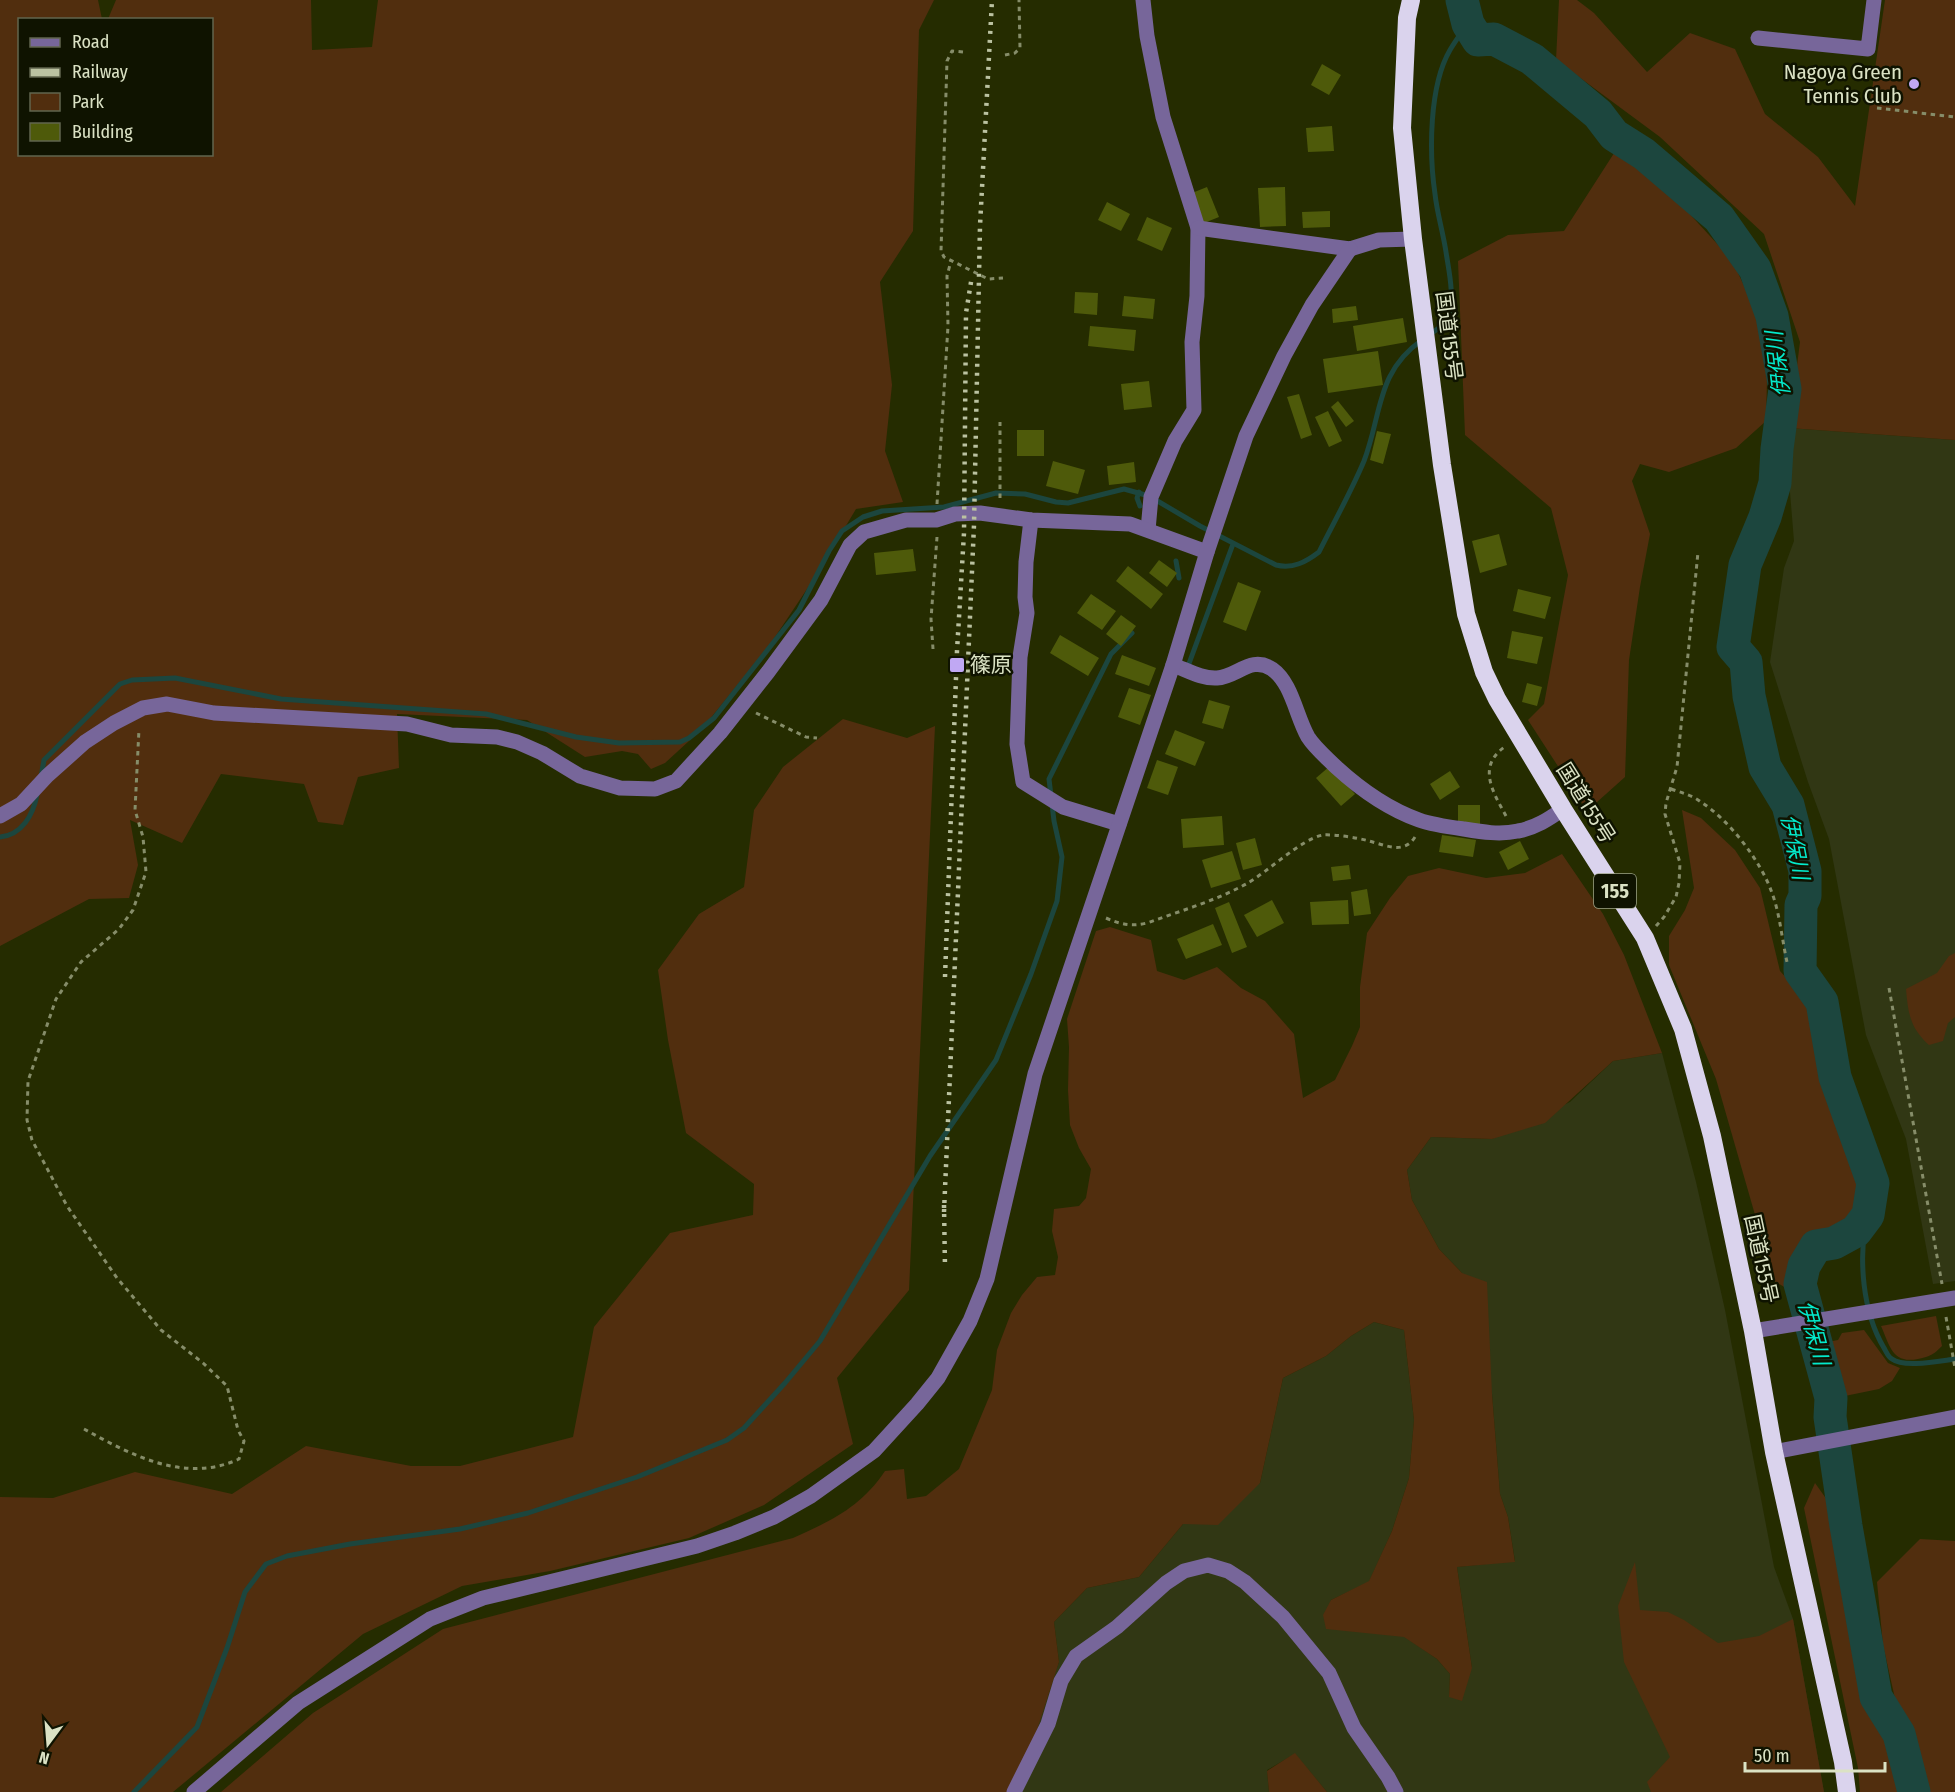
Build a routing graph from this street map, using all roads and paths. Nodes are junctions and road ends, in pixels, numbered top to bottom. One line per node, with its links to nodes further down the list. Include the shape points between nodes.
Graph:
1 (1019, 0): 7 (path, via 1020,48)
2 (1143, 0): 10 (street, via 1163,117)
3 (1411, 0): 11 (highway, 国道155号 / 155, via 1402,79 1402,128)
4 (1874, 0): 5 (street, via 1868,49)
5 (1758, 38)
6 (963, 52): 13 (path, via 952,51 947,60 940,244)
7 (1005, 55)
8 (1877, 108): 9 (path)
9 (1955, 117)
10 (1198, 228): 12 (street); 19 (street, via 1192,342 1194,410 1175,441 1151,496)
11 (1413, 239): 12 (street, via 1380,240); 27 (highway, 国道155号 / 155, via 1466,614 1484,672)
12 (1350, 249): 20 (street, via 1312,305 1246,436)
13 (951, 261): 14 (path, via 988,279); 17 (path, via 947,276 948,326)
14 (1003, 278)
15 (1000, 422): 16 (path, via 1000,499)
16 (996, 516): 17 (street, via 955,514); 18 (street)
17 (936, 520): 22 (path); 24 (street, via 886,524 864,532 850,545 821,600)
18 (1030, 520): 19 (street, via 1130,524); 32 (street, via 1017,744 1023,782 1064,807)
19 (1148, 530): 20 (street)
20 (1207, 552): 23 (street)
21 (1698, 552): 28 (path, via 1677,767)
22 (933, 649)
23 (1173, 665): 31 (street, via 1213,678 1252,664 1272,669 1319,752 1374,797); 32 (street)
24 (740, 708): 25 (street, via 676,781 655,789 620,788 580,776 542,753 497,737 451,735 407,724 214,713 167,704); 26 (path, via 806,737)
25 (136, 712): 30 (street, via 85,742 21,804); 42 (path, via 140,733 135,810 143,837 146,872 133,910 119,929 81,962 56,999 28,1081 27,1120 32,1140 67,1206 117,1278 161,1330 227,1386 244,1441 239,1459 225,1466 187,1469 155,1463)
26 (817, 738)
27 (1520, 739): 29 (highway, 国道155号 / 155); 33 (path, via 1495,756 1489,776 1489,784)
28 (1670, 789): 35 (path, via 1665,814 1680,863 1679,883 1664,917); 36 (path, via 1703,803 1749,852 1773,895)
29 (1563, 809): 33 (street, via 1535,826); 35 (highway, 国道155号 / 155)
30 (0, 816)
31 (1421, 821): 33 (street, via 1485,833); 34 (path, via 1413,841 1394,849 1368,840 1323,835 1298,846 1247,884 1147,923 1122,924)
32 (1119, 824): 34 (street)
33 (1512, 832)
34 (1090, 912): 44 (street, via 1035,1074 983,1290 938,1378 874,1451 811,1496 735,1533 697,1546 483,1598 430,1619 298,1703)
35 (1645, 938): 39 (highway, 国道155号 / 155, via 1683,1029 1712,1136)
36 (1787, 962)
37 (1889, 988): 38 (path, via 1942,1285)
38 (1949, 1299): 39 (street); 40 (path)
39 (1753, 1331): 43 (highway, 国道155号 / 155)
40 (1955, 1368)
41 (1955, 1417): 43 (street)
42 (84, 1429)
43 (1774, 1452): 47 (highway, 国道155号 / 155)
44 (194, 1792)
45 (1014, 1792): 46 (street, via 1048,1724 1061,1681 1076,1656 1117,1627 1166,1583 1184,1571 1208,1565 1245,1582 1283,1617 1329,1673 1354,1728)
46 (1396, 1792)
47 (1847, 1792)

